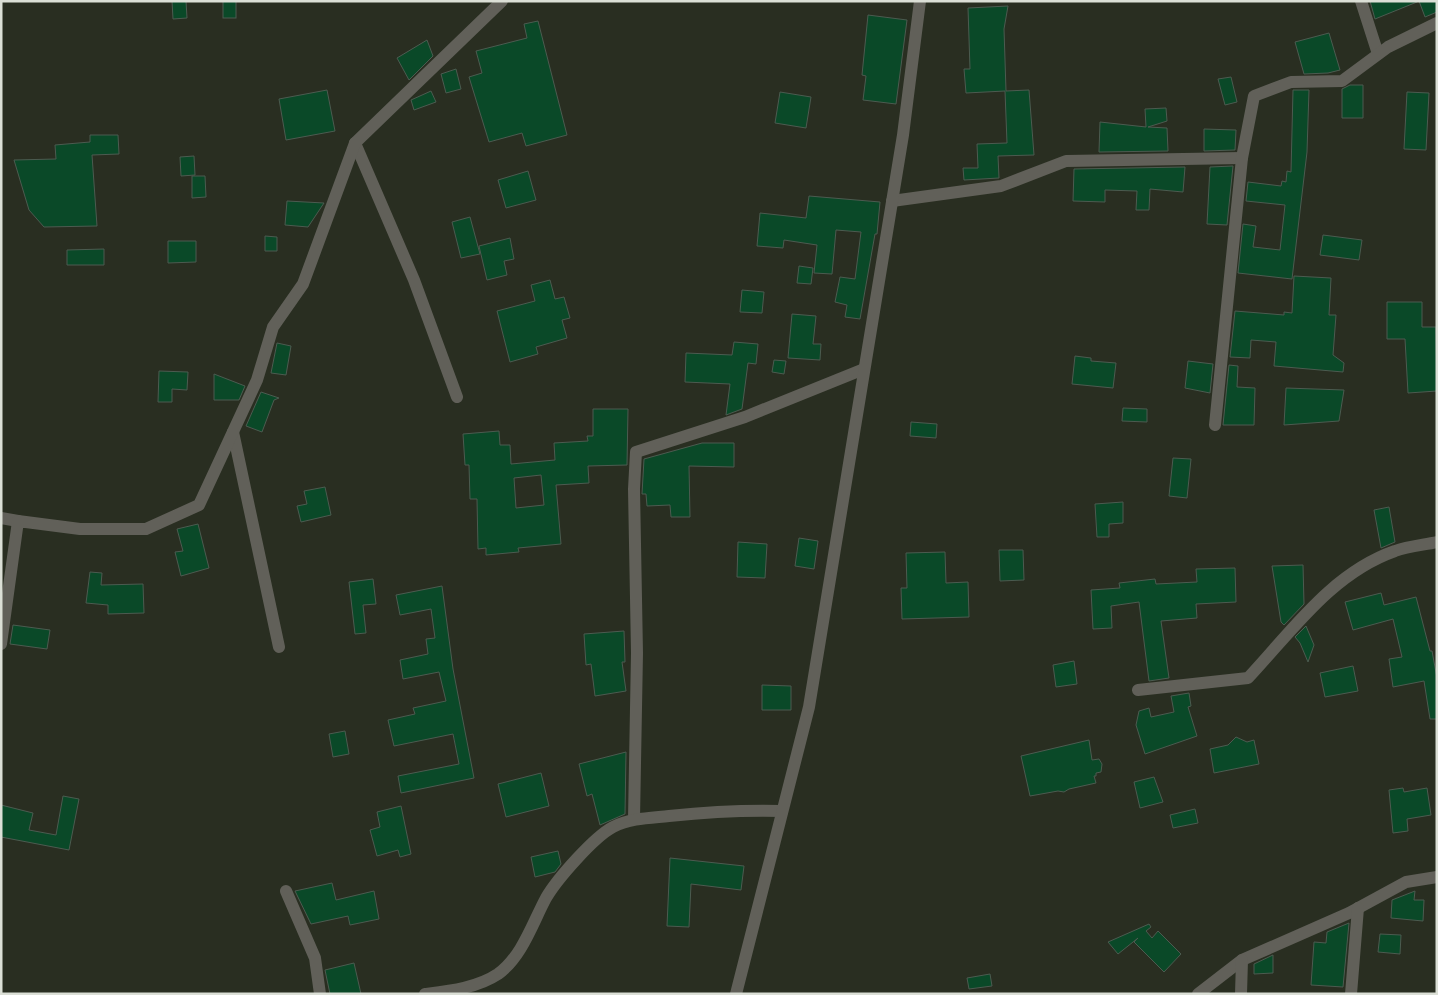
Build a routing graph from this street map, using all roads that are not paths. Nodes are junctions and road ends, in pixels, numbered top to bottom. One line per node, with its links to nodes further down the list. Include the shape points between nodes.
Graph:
1 (502, 1): 6 (street)
2 (920, 1): 8 (street)
3 (1361, 1): 5 (street)
4 (1437, 23): 5 (street)
5 (1378, 54): 7 (street, via 1342,81 1291,82 1254,96)
6 (355, 143): 10 (street, via 414,280); 12 (street, via 304,284 273,327 257,380)
7 (1242, 158): 8 (street, via 1066,161 1001,186); 11 (street)
8 (892, 201): 9 (street)
9 (864, 370): 19 (street, via 809,707); 20 (street, via 745,417 636,452)
10 (456, 397)
11 (1216, 425)
12 (233, 432): 14 (street, via 199,505 146,529 80,529); 17 (street)
13 (1, 518): 14 (street)
14 (18, 521): 16 (street)
15 (1437, 542): 18 (street, via 1396,550 1357,569 1312,606 1248,678)
16 (1, 644)
17 (280, 647)
18 (1138, 690)
19 (782, 811): 20 (street, via 735,810); 27 (street)
20 (634, 819): 26 (street, via 595,838 547,895 512,960 498,974 480,983)
21 (1437, 877): 23 (street, via 1406,882)
22 (286, 891): 25 (street, via 315,958)
23 (1358, 908): 24 (street); 30 (street)
24 (1242, 960): 28 (street); 29 (street)
25 (320, 994)
26 (426, 994)
27 (736, 994)
28 (1198, 994)
29 (1241, 994)
30 (1351, 994)

